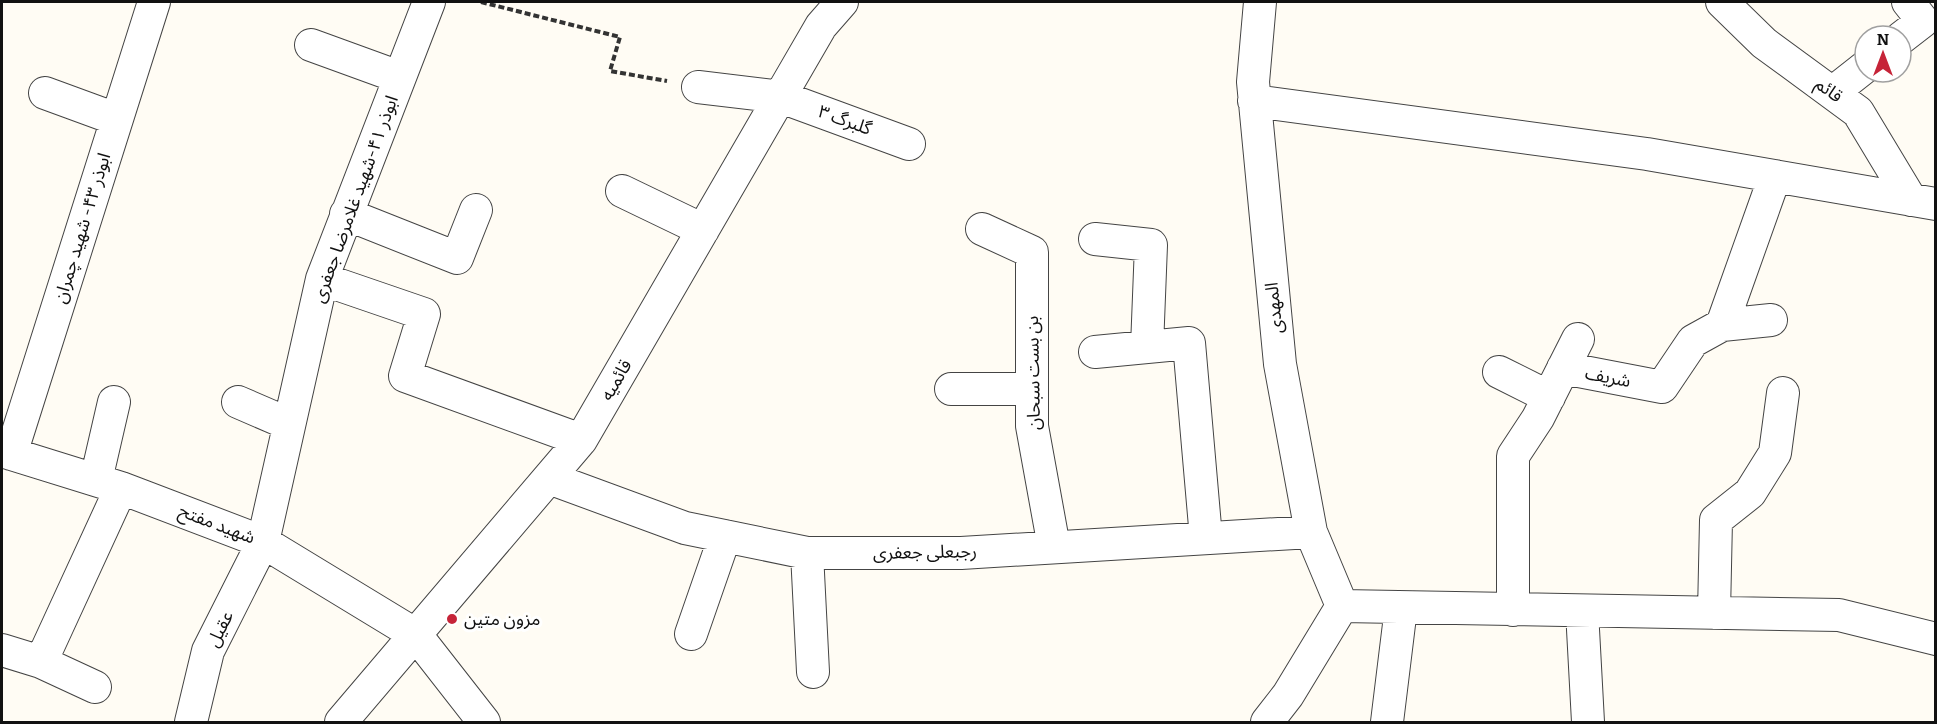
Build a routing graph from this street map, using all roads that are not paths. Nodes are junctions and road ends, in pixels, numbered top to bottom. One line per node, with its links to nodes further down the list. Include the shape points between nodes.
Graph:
1 (154, 2): 16 (street, ابوذر ۴۳- شهید چمران)
2 (429, 2): 10 (street, ابوذر ۴۱-شهید غلامرضا جعفری)
3 (842, 2): 14 (street, قائمیه, via 821,26)
4 (1260, 2): 15 (street, المهدی, via 1252,82)
5 (1722, 2): 13 (street, قائم, via 1764,43)
6 (1908, 2): 7 (street, via 1923,21)
7 (1913, 29)
8 (311, 45): 10 (street)
9 (1853, 76): 13 (street)
10 (399, 77): 22 (street, ابوذر ۴۱-شهید غلامرضا جعفری)
11 (698, 87): 14 (street, گلبرگ ۳)
12 (45, 93): 16 (street)
13 (1832, 93): 20 (street, قائم, via 1858,112)
14 (781, 97): 17 (street, گلبرگ ۳); 24 (street, قائمیه)
15 (1254, 101): 18 (street, via 1647,154); 45 (street, المهدی, via 1280,364)
16 (116, 119): 42 (street, ابوذر ۴۳- شهید چمران)
17 (909, 144)
18 (1775, 176): 20 (street); 28 (street)
19 (622, 191): 24 (street)
20 (1923, 202)
21 (476, 210): 22 (street, via 457,258)
22 (346, 214): 26 (street, ابوذر ۴۱-شهید غلامرضا جعفری)
23 (982, 229): 35 (street, بن بست سبحان, via 1032,252)
24 (703, 230): 41 (street, قائمیه)
25 (1095, 239): 30 (street, via 1151,245)
26 (322, 279): 40 (street, ابوذر ۴۱-شهید غلامرضا جعفری); 41 (street, via 424,314 405,376)
27 (1771, 320): 28 (street)
28 (1722, 325): 32 (street, شریف, via 1693,341 1662,387)
29 (1578, 339): 32 (street)
30 (1147, 347): 31 (street); 47 (street, via 1189,343)
31 (1095, 352)
32 (1563, 368): 37 (street, شریف)
33 (1499, 372): 37 (street)
34 (951, 389): 35 (street)
35 (1032, 389): 49 (street, بن بست سبحان, via 1032,426)
36 (1783, 393): 55 (street, via 1775,453 1750,493 1716,520)
37 (1549, 398): 53 (street, شریف, via 1513,456)
38 (114, 402): 44 (street)
39 (238, 402): 40 (street)
40 (289, 424): 48 (street, ابوذر ۴۱-شهید غلامرضا جعفری)
41 (581, 440): 43 (street, قائمیه)
42 (6, 452): 44 (street, شهید مفتح)
43 (549, 478): 46 (street, رجبعلی جعفری, via 685,528); 58 (street, قائمیه)
44 (109, 484): 48 (street, شهید مفتح); 60 (street)
45 (1311, 531): 47 (street, رجبعلی جعفری); 51 (street, المهدی)
46 (726, 536): 50 (street, رجبعلی جعفری); 57 (street)
47 (1206, 538): 49 (street, رجبعلی جعفری)
48 (263, 542): 58 (street, شهید مفتح); 63 (street, عقیل, via 208,651)
49 (1054, 547): 50 (street, رجبعلی جعفری, via 961,553)
50 (807, 553): 61 (street)
51 (1342, 606): 52 (street); 66 (street)
52 (1401, 608): 53 (street); 67 (street)
53 (1513, 610): 54 (street)
54 (1582, 611): 55 (street); 68 (street)
55 (1714, 613): 56 (street, via 1839,615)
56 (1934, 630)
57 (692, 634)
58 (416, 635): 64 (street, قائمیه); 65 (street)
59 (2, 650): 60 (street)
60 (41, 662): 62 (street)
61 (813, 672)
62 (95, 687)
63 (191, 723)
64 (341, 723)
65 (484, 723)
66 (1267, 723)
67 (1387, 723)
68 (1588, 723)

